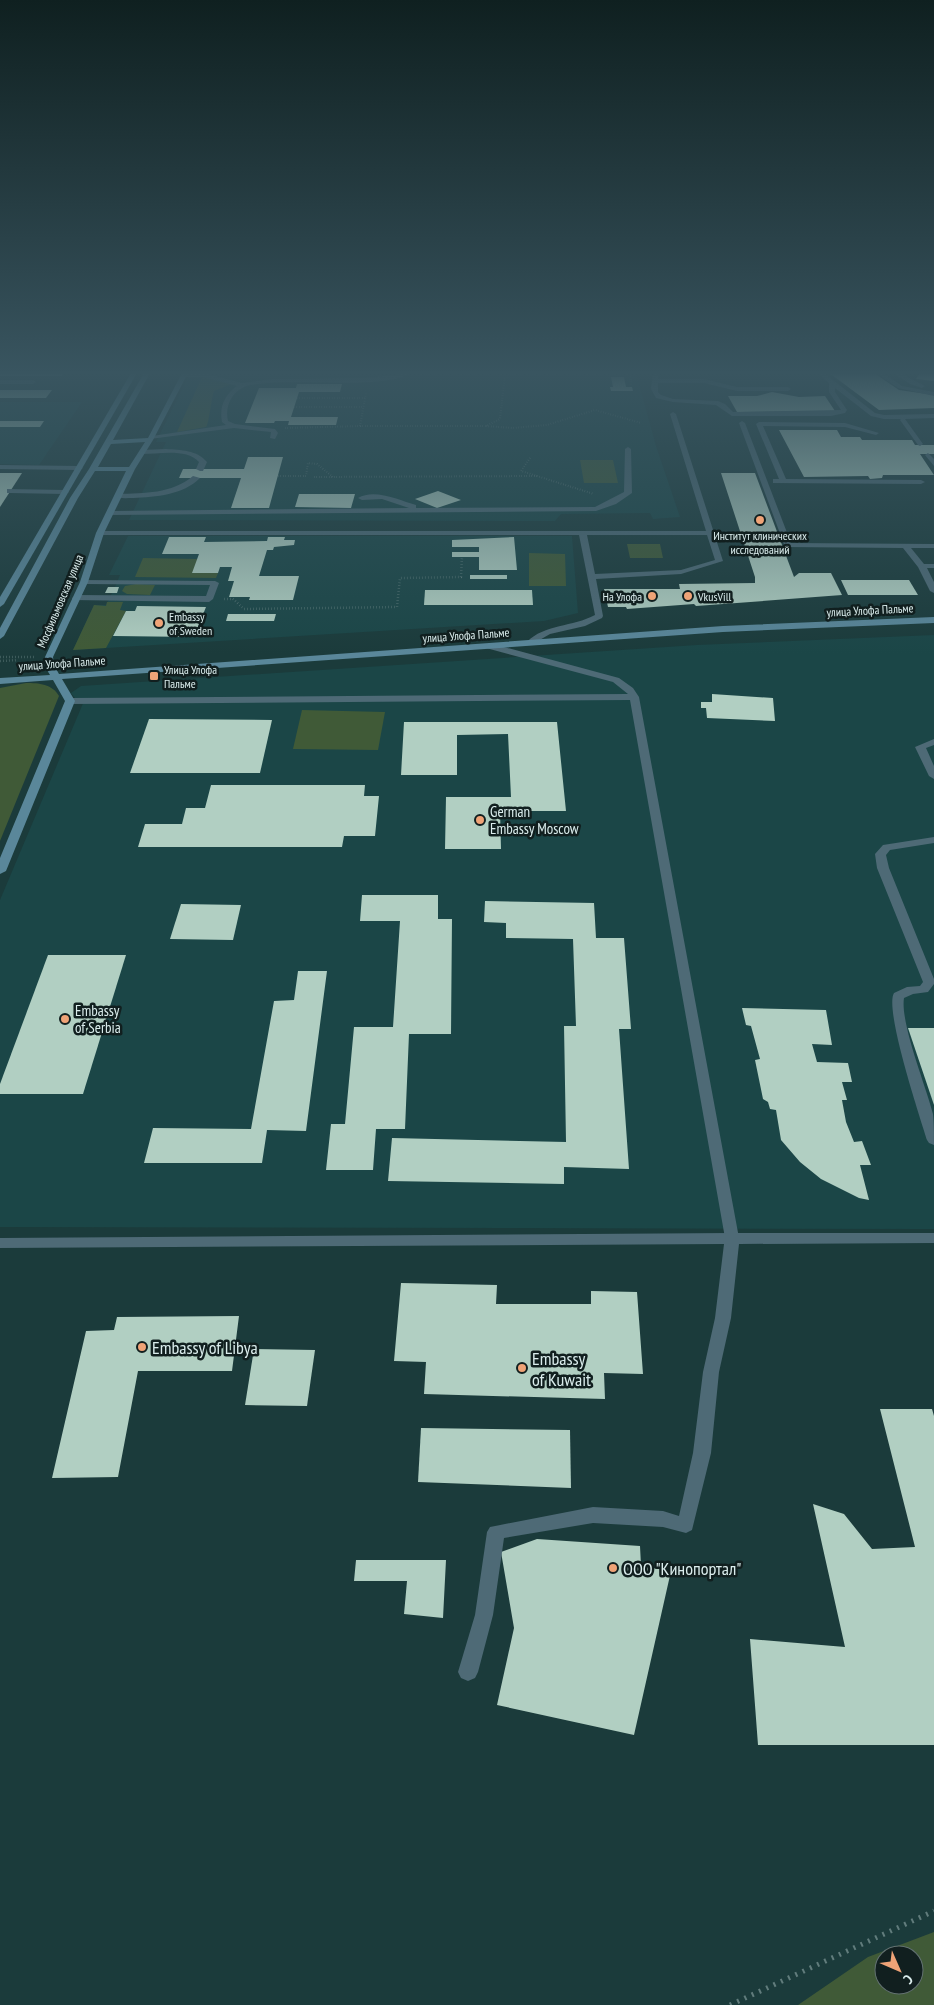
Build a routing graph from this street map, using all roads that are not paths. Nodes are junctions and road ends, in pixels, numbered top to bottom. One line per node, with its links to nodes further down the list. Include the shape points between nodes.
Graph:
1 (0, 467): 6 (street)
2 (628, 467): 17 (street, via 628,493 596,509)
3 (689, 467): 19 (street)
4 (759, 467): 10 (street)
5 (777, 467): 11 (street)
6 (78, 468): 14 (street)
7 (93, 469): 8 (street); 32 (street)
8 (131, 469): 15 (street, Мосфильмовская улица)
9 (196, 478): 15 (street, via 188,485 154,495)
10 (764, 481): 11 (street); 22 (street, via 788,545)
11 (783, 481): 12 (street)
12 (921, 482)
13 (10, 491): 14 (street)
14 (65, 492): 30 (street)
15 (118, 496): 18 (street, Мосфильмовская улица)
16 (362, 498): 17 (street, via 384,497)
17 (420, 510): 18 (street)
18 (110, 513): 20 (street, Мосфильмовская улица)
19 (709, 533): 21 (street); 26 (street, via 718,561 681,572)
20 (100, 534): 21 (street); 27 (street, Мосфильмовская улица)
21 (583, 534): 26 (street)
22 (905, 546): 23 (street); 24 (street)
23 (934, 546)
24 (922, 566): 25 (street); 28 (street)
25 (934, 566)
26 (591, 577): 33 (street, via 599,616 585,624 555,628)
27 (84, 582): 29 (street, Мосфильмовская улица); 29 (street, via 215,583 209,599)
28 (934, 592)
29 (76, 598): 35 (street, Мосфильмовская улица, via 49,658 48,665)
30 (0, 604)
31 (934, 620): 33 (street, улица Улофа Пальме, via 723,629)
32 (0, 636)
33 (531, 642): 34 (street, улица Улофа Пальме)
34 (489, 646): 35 (street, улица Улофа Пальме); 37 (street, via 616,680)
35 (54, 676): 36 (street, улица Улофа Пальме); 38 (street, Мосфильмовская улица)
36 (0, 681)
37 (634, 696): 38 (street); 44 (street)
38 (70, 701): 42 (street)
39 (934, 742): 40 (street, via 920,747)
40 (934, 776)
41 (934, 840): 43 (street, via 887,847 880,854 929,982 924,989 898,996 897,1003)
42 (0, 871)
43 (934, 1140)
44 (732, 1238): 45 (street); 46 (street); 47 (street, via 702,1453 686,1525 663,1519 593,1515 496,1532 484,1615)
45 (934, 1238)
46 (0, 1243)
47 (468, 1672)

